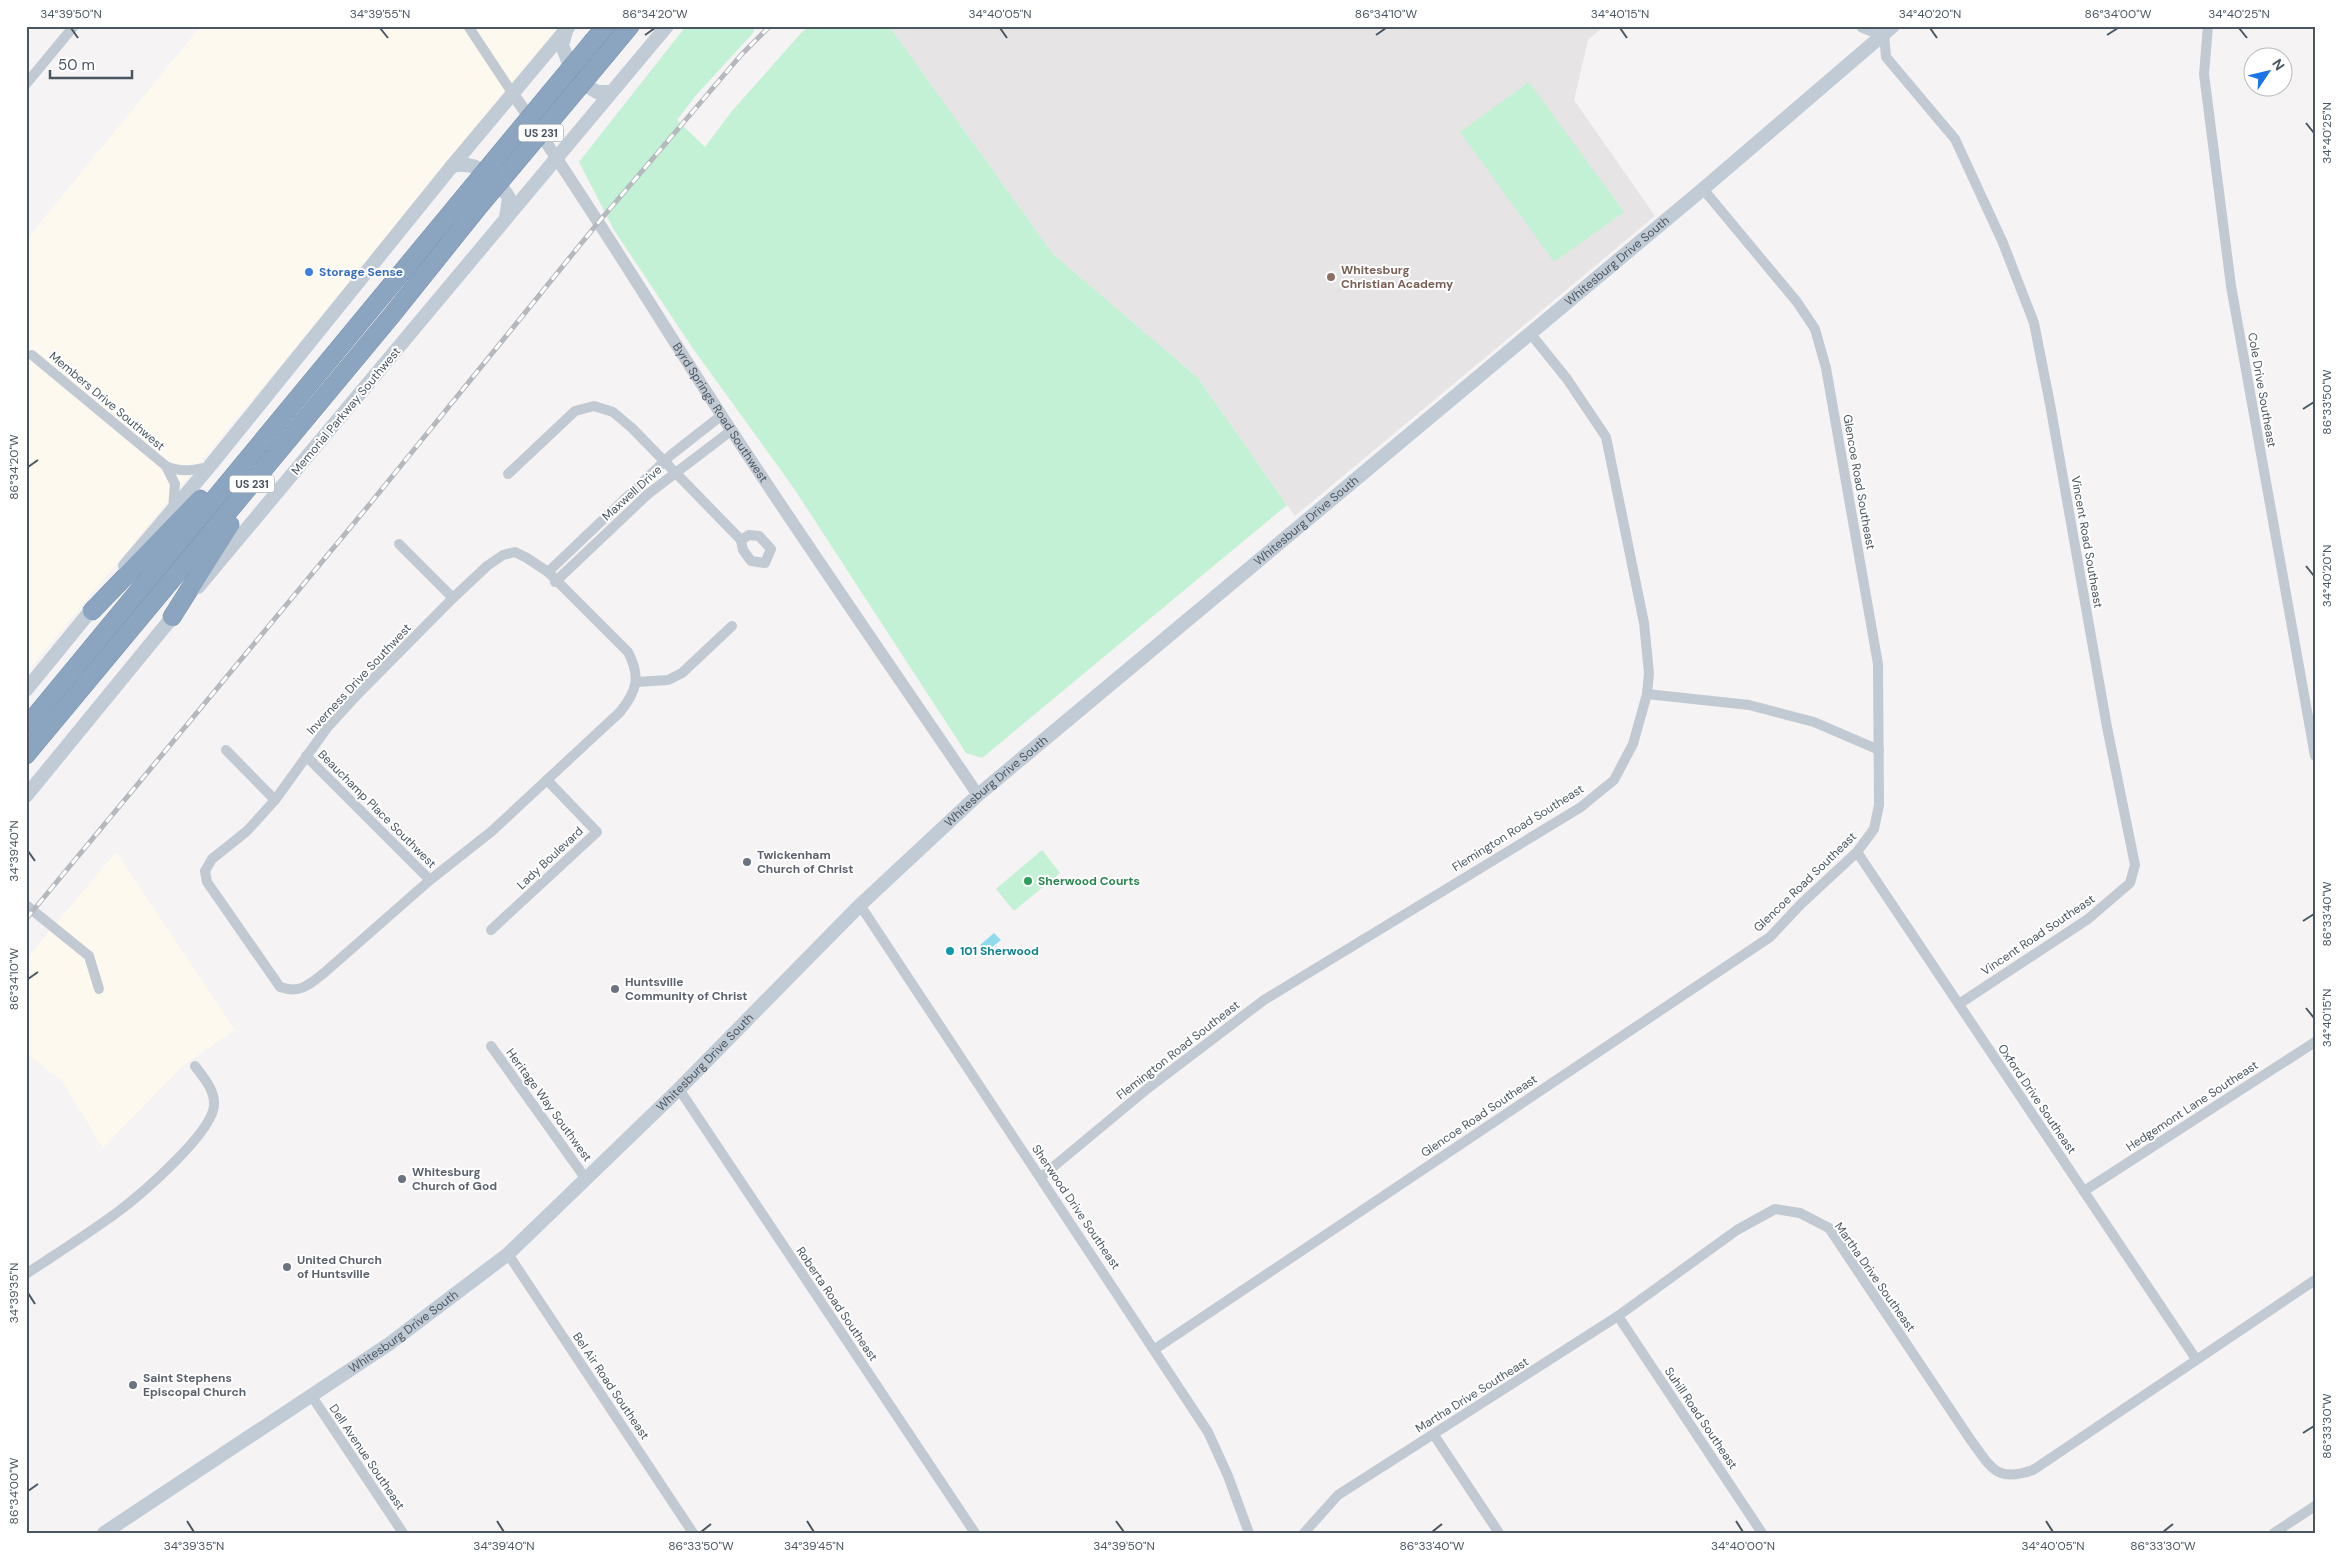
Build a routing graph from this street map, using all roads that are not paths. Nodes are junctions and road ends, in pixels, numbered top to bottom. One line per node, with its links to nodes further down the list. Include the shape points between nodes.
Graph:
1 (74, 26): 10 (street)
2 (468, 26): 12 (street, Byrd Springs Road Southwest)
3 (606, 26): 19 (highway, US 231, bridge)
4 (630, 26): 21 (highway, Memorial Parkway Southwest / US 231, bridge)
5 (667, 26): 11 (main road, Memorial Parkway Southwest)
6 (1863, 26): 9 (main road)
7 (2208, 26): 45 (street, Cole Drive Southeast, via 2204,74 2231,286)
8 (568, 27): 11 (main road, via 562,45 571,69 584,84 597,92); 12 (main road)
9 (1886, 29): 15 (main road, Whitesburg Drive South); 56 (street, Vincent Road Southeast, via 1886,57 1955,138 2003,243 2034,323 2135,865 2130,883 2088,919)
10 (26, 84)
11 (611, 92): 13 (main road, Memorial Parkway Southwest)
12 (513, 94): 13 (street, Byrd Springs Road Southwest); 14 (main road)
13 (557, 158): 16 (main road, Memorial Parkway Southwest); 20 (street, Byrd Springs Road Southwest)
14 (452, 166): 16 (main road, via 471,165 494,178 509,198); 25 (main road)
15 (1703, 189): 17 (main road, Whitesburg Drive South); 42 (street, Glencoe Road Southeast, via 1797,302 1815,329 1826,368 1878,664)
16 (505, 222): 35 (main road, Memorial Parkway Southwest)
17 (1530, 333): 39 (street, Flemington Road Southeast, via 1567,379 1606,437 1644,623 1649,673); 47 (main road, Whitesburg Drive South)
18 (32, 355): 24 (street, Members Drive Southwest)
19 (291, 406): 34 (highway); 40 (highway, US 231)
20 (722, 415): 22 (street, Byrd Springs Road Southwest); 23 (street)
21 (302, 424): 35 (highway, via 288,452 227,530); 43 (highway, Memorial Parkway Southwest / US 231)
22 (732, 430): 26 (street, Maxwell Drive); 47 (street, Byrd Springs Road Southwest)
23 (664, 461): 26 (street); 27 (street, via 613,412 594,406 575,411); 31 (street)
24 (166, 466): 25 (street, Members Drive Southwest, via 177,471 190,471); 28 (street, Members Drive Southwest, via 175,484)
25 (209, 466): 28 (main road)
26 (675, 472): 29 (street); 32 (street, Maxwell Drive)
27 (508, 474)
28 (172, 510): 34 (main road)
29 (741, 540)
30 (399, 544): 33 (street)
31 (548, 572): 32 (street, Inverness Drive Southwest); 33 (street, Inverness Drive Southwest, via 515,552 503,555)
32 (555, 582): 37 (street, Inverness Drive Southwest, via 628,652 636,668)
33 (453, 598): 44 (street, Inverness Drive Southwest, via 357,695)
34 (92, 610): 38 (main road)
35 (172, 617): 48 (main road, Memorial Parkway Southwest)
36 (732, 626): 37 (street, via 682,674 668,680)
37 (636, 682): 46 (street, Inverness Drive Southwest, via 632,697 620,712)
38 (26, 690)
39 (1646, 694): 42 (street, via 1749,705 1814,722); 61 (street, Flemington Road Southeast, via 1633,744 1614,780 1581,807 1264,1000 1147,1089)
40 (26, 726)
41 (226, 750): 49 (street)
42 (1879, 750): 50 (street, Glencoe Road Southeast, via 1879,805 1874,829)
43 (26, 756)
44 (306, 756): 49 (street, Inverness Drive Southwest); 51 (street, Beauchamp Place Southwest)
45 (2315, 756)
46 (547, 780): 51 (street, Inverness Drive Southwest, via 492,831); 54 (street, Lady Boulevard, via 596,832)
47 (978, 795): 53 (main road, Whitesburg Drive South)
48 (26, 796)
49 (275, 800): 51 (street, Inverness Drive Southwest, via 247,831 212,859 205,871 207,882 280,987 291,991 306,987)
50 (1857, 852): 56 (street, Oxford Drive Southeast); 68 (street, Glencoe Road Southeast, via 1770,937)
51 (430, 880)
52 (26, 905): 55 (street, via 89,956)
53 (860, 906): 60 (main road, Whitesburg Drive South); 61 (street, Sherwood Drive Southeast)
54 (491, 930)
55 (99, 989)
56 (1959, 1004): 63 (street, Oxford Drive Southeast)
57 (2315, 1042): 63 (street, Hedgemont Lane Southeast)
58 (491, 1046): 62 (street, Heritage Way Southwest)
59 (195, 1066): 65 (street, via 209,1086 214,1102 213,1112 196,1140 116,1214)
60 (679, 1089): 62 (main road, Whitesburg Drive South); 76 (street, Roberta Road Southeast)
61 (1041, 1177): 68 (street, Sherwood Drive Southeast)
62 (586, 1179): 64 (main road, Whitesburg Drive South)
63 (2084, 1191): 69 (street, Oxford Drive Southeast)
64 (508, 1254): 70 (main road, Whitesburg Drive South, via 389,1344); 75 (street, Bel Air Road Southeast)
65 (26, 1274)
66 (2315, 1280): 69 (street, Martha Drive Southeast)
67 (1618, 1316): 69 (street, Martha Drive Southeast, via 1737,1230 1775,1208 1800,1213 1829,1228 1970,1439 2003,1476 2016,1476 2033,1470); 71 (street, Martha Drive Southeast); 80 (street, Suhill Road Southeast)
68 (1155, 1349): 77 (street, Sherwood Drive Southeast, via 1208,1432)
69 (2196, 1359)
70 (311, 1395): 73 (main road, Whitesburg Drive South); 74 (street, Dell Avenue Southeast)
71 (1434, 1434): 78 (street, Martha Drive Southeast, via 1338,1495); 79 (street)
72 (2315, 1506): 81 (street)
73 (104, 1533)
74 (403, 1533)
75 (693, 1533)
76 (975, 1533)
77 (1249, 1533)
78 (1304, 1533)
79 (1499, 1533)
80 (1762, 1533)
81 (2274, 1533)

